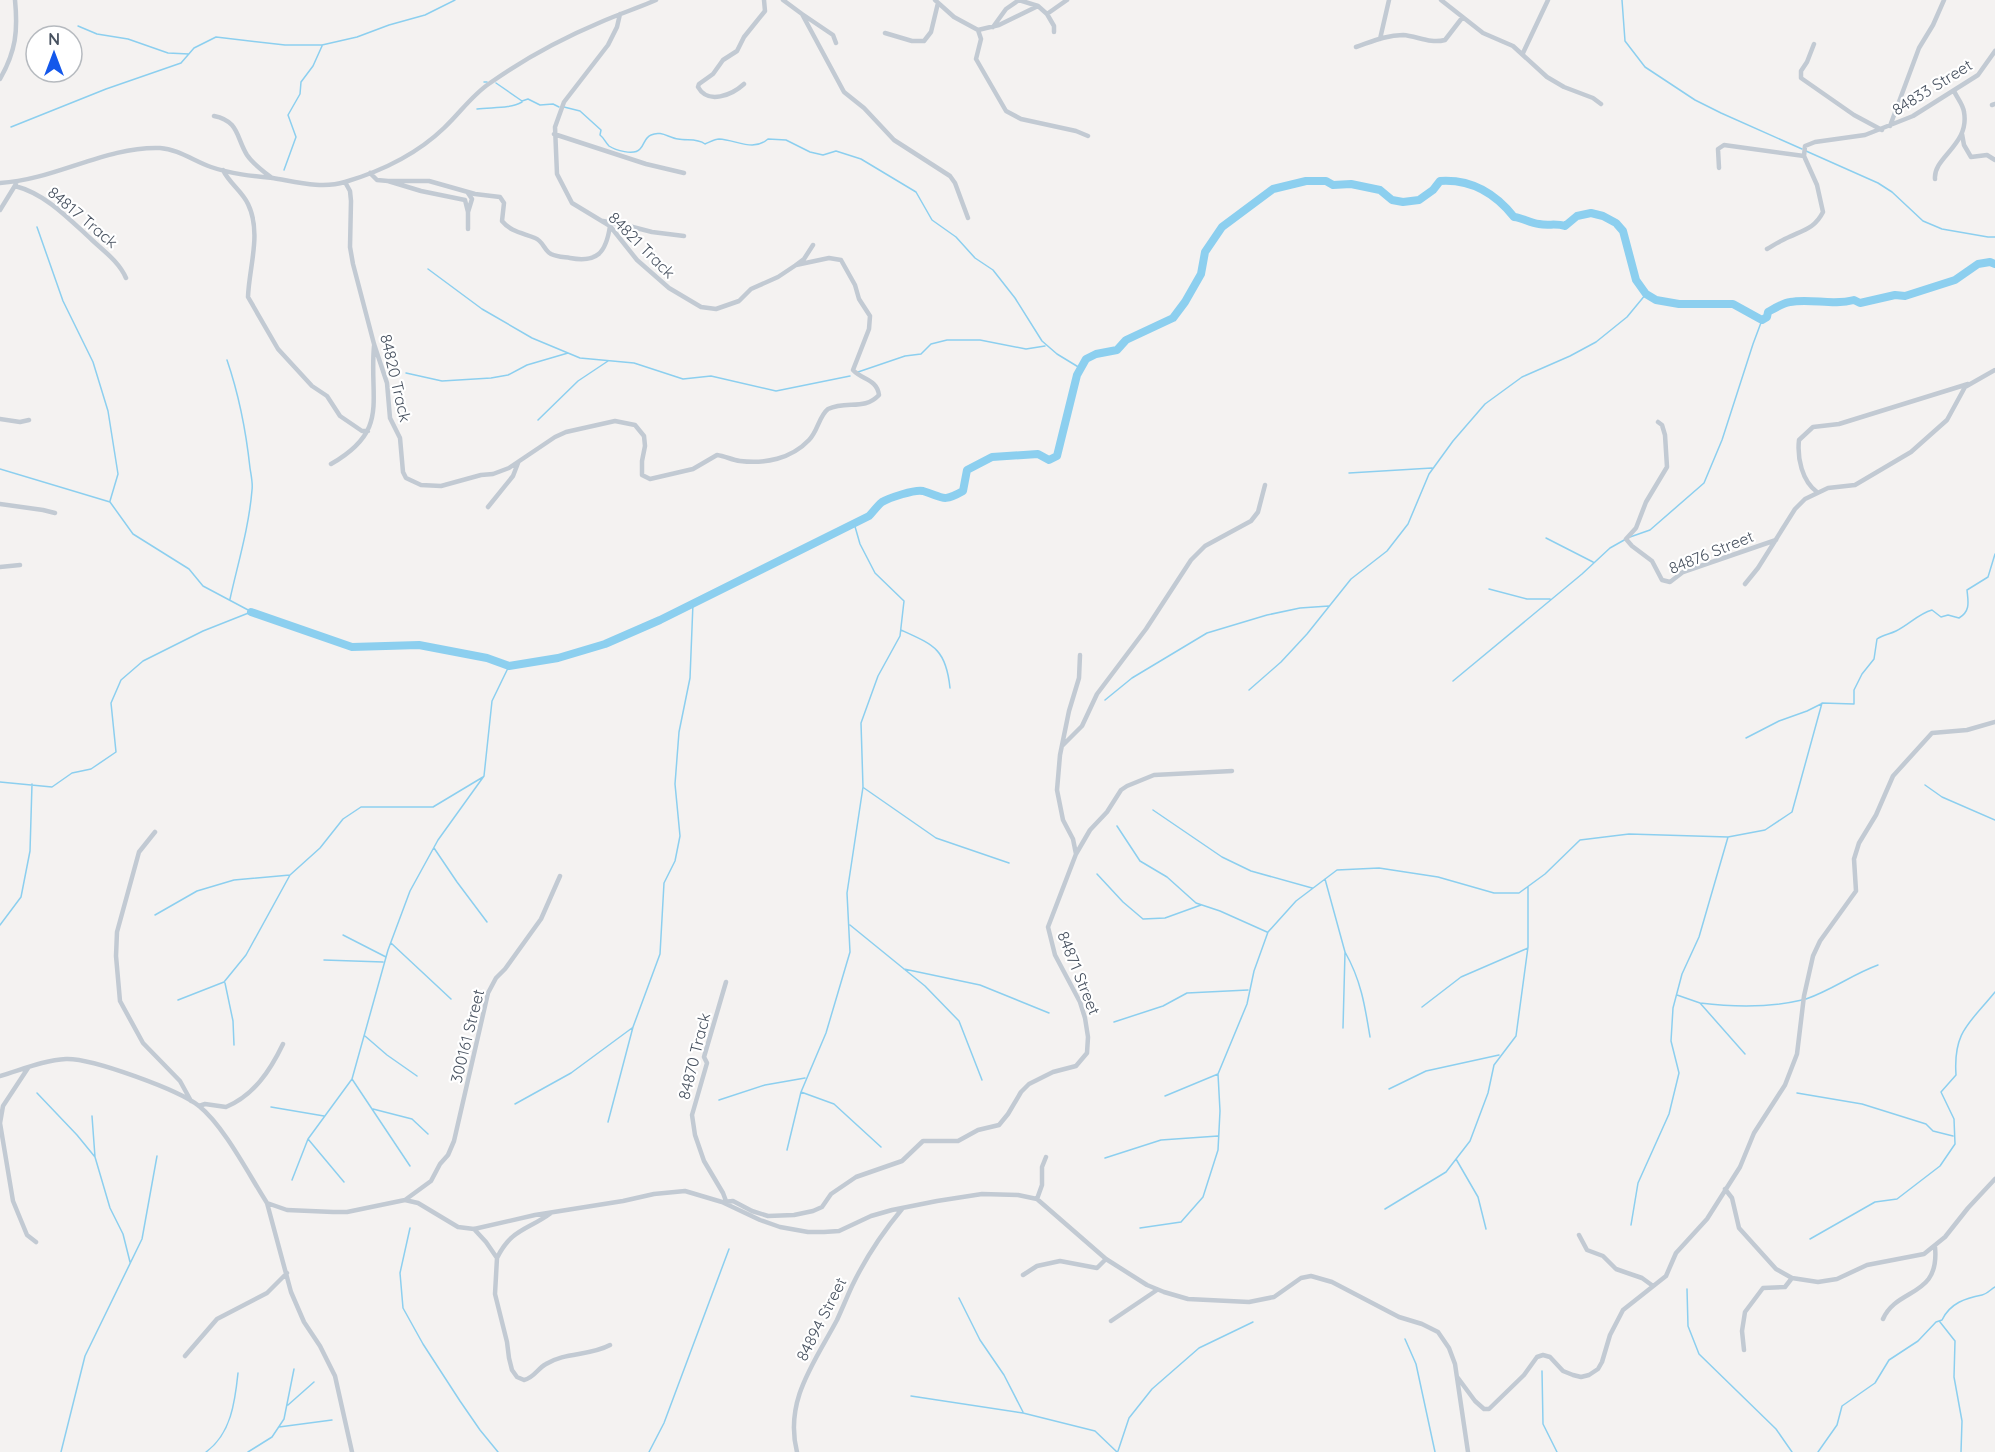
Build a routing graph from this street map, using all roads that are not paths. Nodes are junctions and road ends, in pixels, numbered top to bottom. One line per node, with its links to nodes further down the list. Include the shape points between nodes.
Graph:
1 (15, 0): 27 (street, via 16,40)
2 (656, 0): 13 (street)
3 (764, 0): 28 (street, via 765,11 737,51 698,87 704,95 714,98)
4 (783, 0): 14 (street)
5 (1019, 0): 12 (street); 17 (street, via 1006,9)
6 (1067, 0): 15 (street)
7 (1389, 0): 21 (street)
8 (1441, 0): 16 (street)
9 (1548, 0): 26 (street)
10 (1944, 0): 32 (street, via 1919,48)
11 (937, 1): 18 (street, via 954,17); 20 (street, via 931,32 924,41)
12 (1038, 6): 15 (street); 17 (street)
13 (620, 14): 34 (street, 84821 Track, via 608,45 564,102); 41 (street, via 507,71 468,101 428,142)
14 (802, 14): 22 (street, via 833,35); 52 (street, via 844,92 894,140 950,176)
15 (1047, 14): 19 (street)
16 (1462, 18): 21 (street, via 1441,42 1405,35); 26 (street)
17 (993, 27): 18 (street)
18 (978, 30): 36 (street, via 981,39 976,58 1006,111 1021,119)
19 (1054, 32)
20 (885, 33)
21 (1380, 39): 24 (street)
22 (836, 43)
23 (1814, 44): 33 (street, via 1801,71 1802,78)
24 (1356, 47)
25 (1995, 51): 29 (street, 84833 Street, via 1978,75)
26 (1523, 53): 30 (street, via 1547,77)
27 (0, 79)
28 (744, 84)
29 (1954, 91): 32 (street, 84833 Street); 35 (street, via 1964,110)
30 (1601, 104)
31 (214, 116): 43 (street, via 234,127 250,158)
32 (1890, 126): 33 (street, 84833 Street)
33 (1882, 130): 37 (street, 84833 Street, via 1808,144)
34 (554, 134): 42 (street); 53 (street, 84821 Track, via 557,174 563,188 572,203)
35 (1962, 134): 38 (street, via 1971,157 1986,155); 44 (street, via 1936,168)
36 (1088, 136)
37 (1804, 156): 39 (street, via 1724,145 1718,149); 58 (street, via 1817,185 1822,216 1808,230)
38 (1995, 160)
39 (1719, 168)
40 (223, 170): 43 (street); 48 (street, via 160,148 116,154); 67 (street, via 252,214 254,241 248,297 278,349 312,386 327,396 340,416)
41 (370, 173): 45 (street, via 376,180); 46 (street)
42 (684, 173)
43 (272, 178): 46 (street, via 315,185)
44 (1935, 179)
45 (388, 181): 49 (street, via 429,181); 51 (street, via 461,198)
46 (345, 182): 61 (street, 84820 Track, via 351,201 352,255)
47 (0, 183): 48 (street)
48 (16, 184): 50 (street); 60 (street, 84817 Track, via 61,211 114,259)
49 (468, 193): 51 (street, via 472,200); 54 (street, via 500,197 504,203 502,221 541,242 551,254 585,261 596,256 608,239)
50 (0, 210)
51 (468, 212): 55 (street)
52 (969, 218)
53 (603, 221): 54 (street, 84821 Track); 56 (street)
54 (609, 226): 59 (street, 84821 Track, via 637,260 669,288 701,307 716,309 739,301 751,289)
55 (468, 229)
56 (684, 236)
57 (813, 245): 59 (street, 84821 Track)
58 (1767, 249)
59 (796, 265): 68 (street, 84820 Track, via 829,258 843,262 855,285 870,316 853,370 874,383 879,395 867,404 828,408 810,440 774,461 740,461 717,455 693,469 650,479 642,475 645,446 641,431 635,425 615,421 566,432)
60 (126, 278)
61 (374, 344): 67 (street, via 374,416); 68 (street, 84820 Track, via 387,383 390,418 400,438 406,478 421,485 441,486 493,474)
62 (1995, 370): 63 (street)
63 (1970, 383): 71 (street, via 1947,420 1911,452 1850,487); 71 (street, via 1807,431 1799,440 1799,453 1808,486)
64 (0, 419): 65 (street)
65 (29, 420)
66 (1658, 422): 75 (street, 84876 Street, via 1665,435 1667,466 1636,528 1626,539 1648,557 1662,580 1670,582 1683,572)
67 (368, 431): 69 (street)
68 (518, 463): 73 (street, via 513,476)
69 (331, 464)
70 (1265, 485): 81 (street, via 1258,512 1251,521 1205,546 1191,560 1097,694 1082,726)
71 (1817, 492): 75 (street, via 1795,509)
72 (0, 504): 74 (street)
73 (488, 507)
74 (55, 513)
75 (1776, 540): 78 (street)
76 (20, 565): 77 (street)
77 (0, 567)
78 (1745, 584)
79 (1080, 655): 81 (street, via 1081,669)
80 (1995, 722): 94 (street, via 1967,730 1932,733 1893,776 1856,852 1856,891 1813,956 1797,1054 1788,1078)
81 (1062, 746): 84 (street, via 1058,800)
82 (1232, 771): 84 (street, 84871 Street, via 1154,775 1127,786 1090,830)
83 (155, 832): 90 (street, via 139,852 117,932 118,988 131,1024 157,1059 180,1081)
84 (1076, 854): 97 (street, 84871 Street, via 1048,927 1058,962 1085,1018 1088,1047 1082,1061 1029,1084 999,1125 958,1141 923,1141 902,1161 856,1177 831,1194 818,1209 768,1216)
85 (560, 876): 96 (street, 300161 Street, via 541,919 488,993 448,1155 431,1181)
86 (726, 982): 97 (street, 84870 Track, via 708,1040 704,1057 707,1064 692,1115 704,1161)
87 (283, 1044): 91 (street, via 250,1093 226,1107)
88 (28, 1068): 89 (street); 90 (street, via 68,1059 86,1062 168,1088); 103 (street, via 3,1106 0,1123 14,1201 27,1235)
89 (0, 1076)
90 (191, 1101): 91 (street)
91 (199, 1106): 98 (street, via 219,1128)
92 (1046, 1157): 95 (street)
93 (1995, 1179): 104 (street)
94 (1725, 1189): 109 (street, via 1732,1198 1736,1221 1744,1235 1776,1269); 110 (street, via 1700,1228 1676,1253 1666,1276)
95 (1037, 1199): 99 (street, via 1018,1194 982,1194); 106 (street)
96 (405, 1200): 98 (street, via 347,1212 287,1210); 101 (street, via 431,1209 458,1227)
97 (724, 1201): 99 (street, via 760,1220 808,1232 839,1231 871,1216); 100 (street, via 674,1191)
98 (267, 1203): 107 (street)
99 (902, 1209): 119 (street, 84894 Street, via 882,1233 858,1274 806,1377 792,1427)
100 (552, 1212): 101 (street); 105 (street, via 515,1233)
101 (474, 1229): 105 (street)
102 (1579, 1235): 110 (street, via 1587,1250)
103 (36, 1242)
104 (1935, 1247): 109 (street, via 1915,1257 1867,1265 1828,1281); 112 (street, via 1935,1262 1927,1281 1890,1307)
105 (497, 1258): 114 (street, via 495,1294 512,1370 517,1377 530,1379 546,1363)
106 (1106, 1259): 108 (street, via 1097,1268 1060,1261 1037,1266); 111 (street)
107 (286, 1273): 116 (street, via 267,1293 217,1319); 118 (street, via 304,1322 336,1376)
108 (1023, 1275)
109 (1792, 1278): 115 (street, via 1785,1287 1761,1290 1745,1312)
110 (1653, 1286): 117 (street, via 1623,1310 1602,1362 1589,1375 1581,1377 1563,1371 1550,1357 1537,1357 1520,1380 1489,1409 1475,1401)
111 (1158, 1290): 113 (street); 117 (street, via 1188,1299 1249,1302 1274,1297 1301,1278 1320,1278 1438,1332 1449,1348)
112 (1883, 1319)
113 (1111, 1321)
114 (610, 1346)
115 (1744, 1350)
116 (185, 1356)
117 (1456, 1376): 120 (street)
118 (352, 1452)
119 (797, 1452)
120 (1468, 1452)

